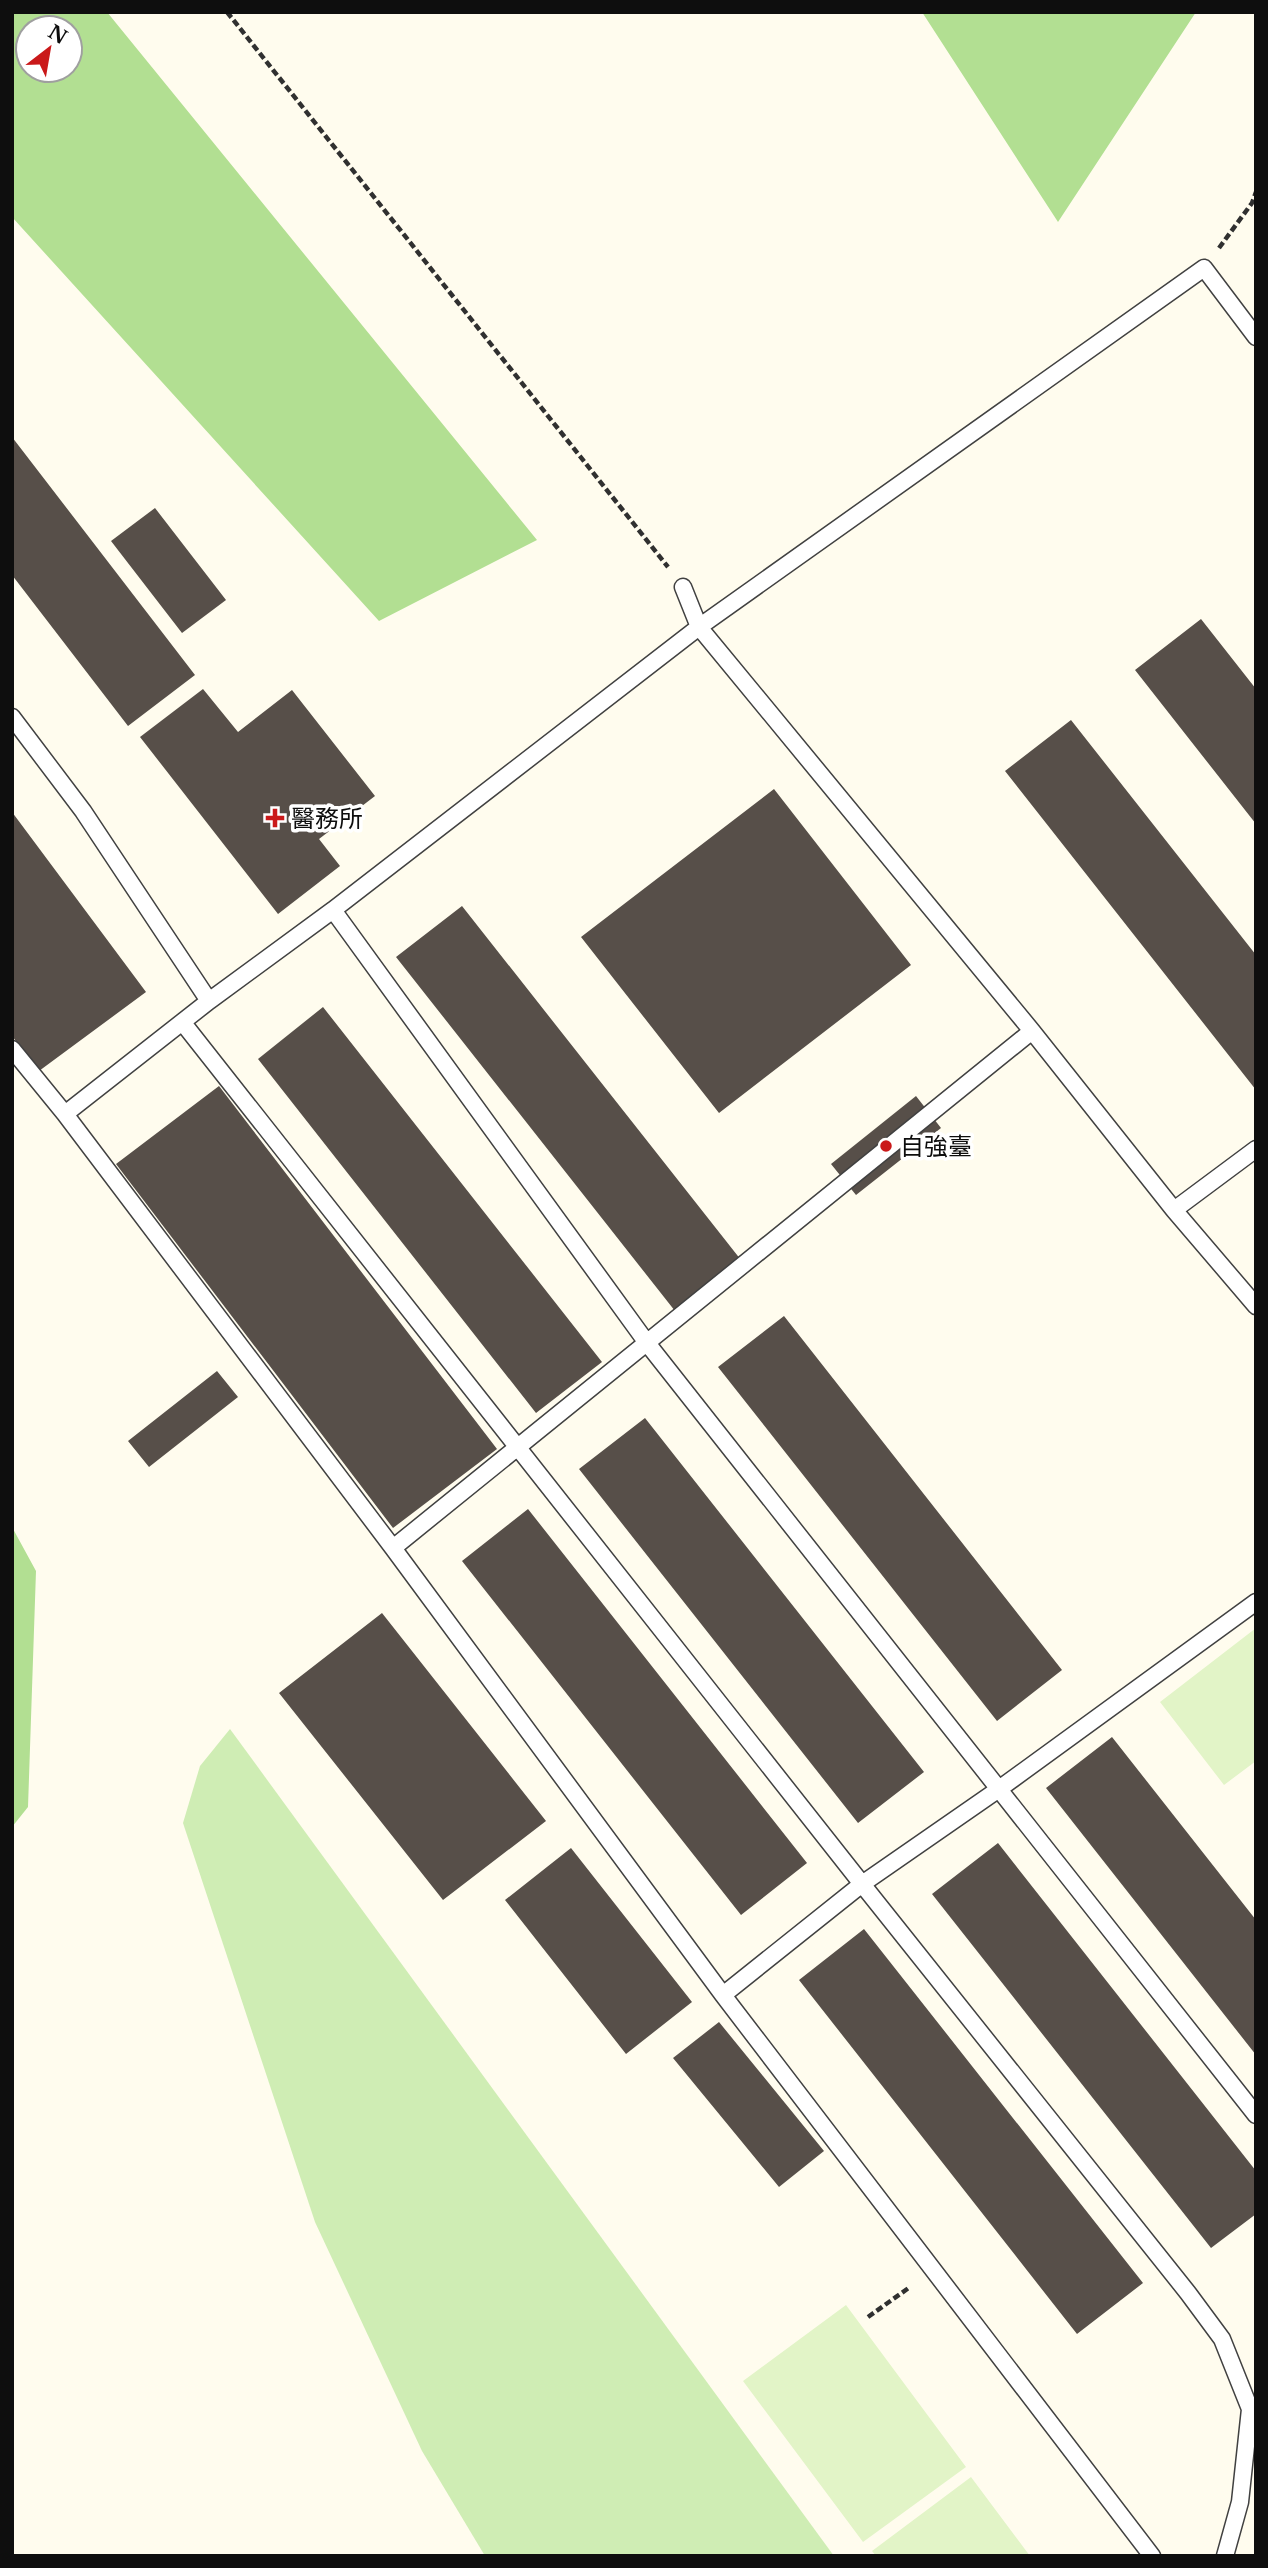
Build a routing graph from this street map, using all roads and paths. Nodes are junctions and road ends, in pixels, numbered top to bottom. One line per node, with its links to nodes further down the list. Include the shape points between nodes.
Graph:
1 (227, 12): 5 (path)
2 (1256, 192): 3 (path)
3 (1204, 268): 4 (lane); 6 (lane)
4 (1256, 337)
5 (683, 587): 6 (lane)
6 (699, 627): 8 (lane); 11 (lane)
7 (12, 718): 9 (lane, via 83,811)
8 (333, 911): 9 (lane); 17 (lane)
9 (209, 1001): 10 (lane)
10 (183, 1023): 13 (lane); 18 (lane)
11 (1032, 1031): 15 (lane); 17 (lane)
12 (12, 1049): 13 (lane)
13 (65, 1114): 19 (lane)
14 (1256, 1149): 15 (lane)
15 (1174, 1210): 16 (lane)
16 (1253, 1297)
17 (647, 1343): 18 (lane); 21 (lane)
18 (519, 1446): 19 (lane); 22 (lane)
19 (393, 1548): 23 (lane)
20 (1256, 1602): 21 (lane)
21 (999, 1789): 22 (lane); 24 (lane)
22 (862, 1884): 23 (lane); 28 (lane, via 1222,2339 1250,2409 1240,2502)
23 (723, 1995): 25 (lane)
24 (1256, 2115)
25 (934, 2270): 26 (path); 27 (lane)
26 (868, 2317)
27 (1143, 2552)
28 (1225, 2556)

